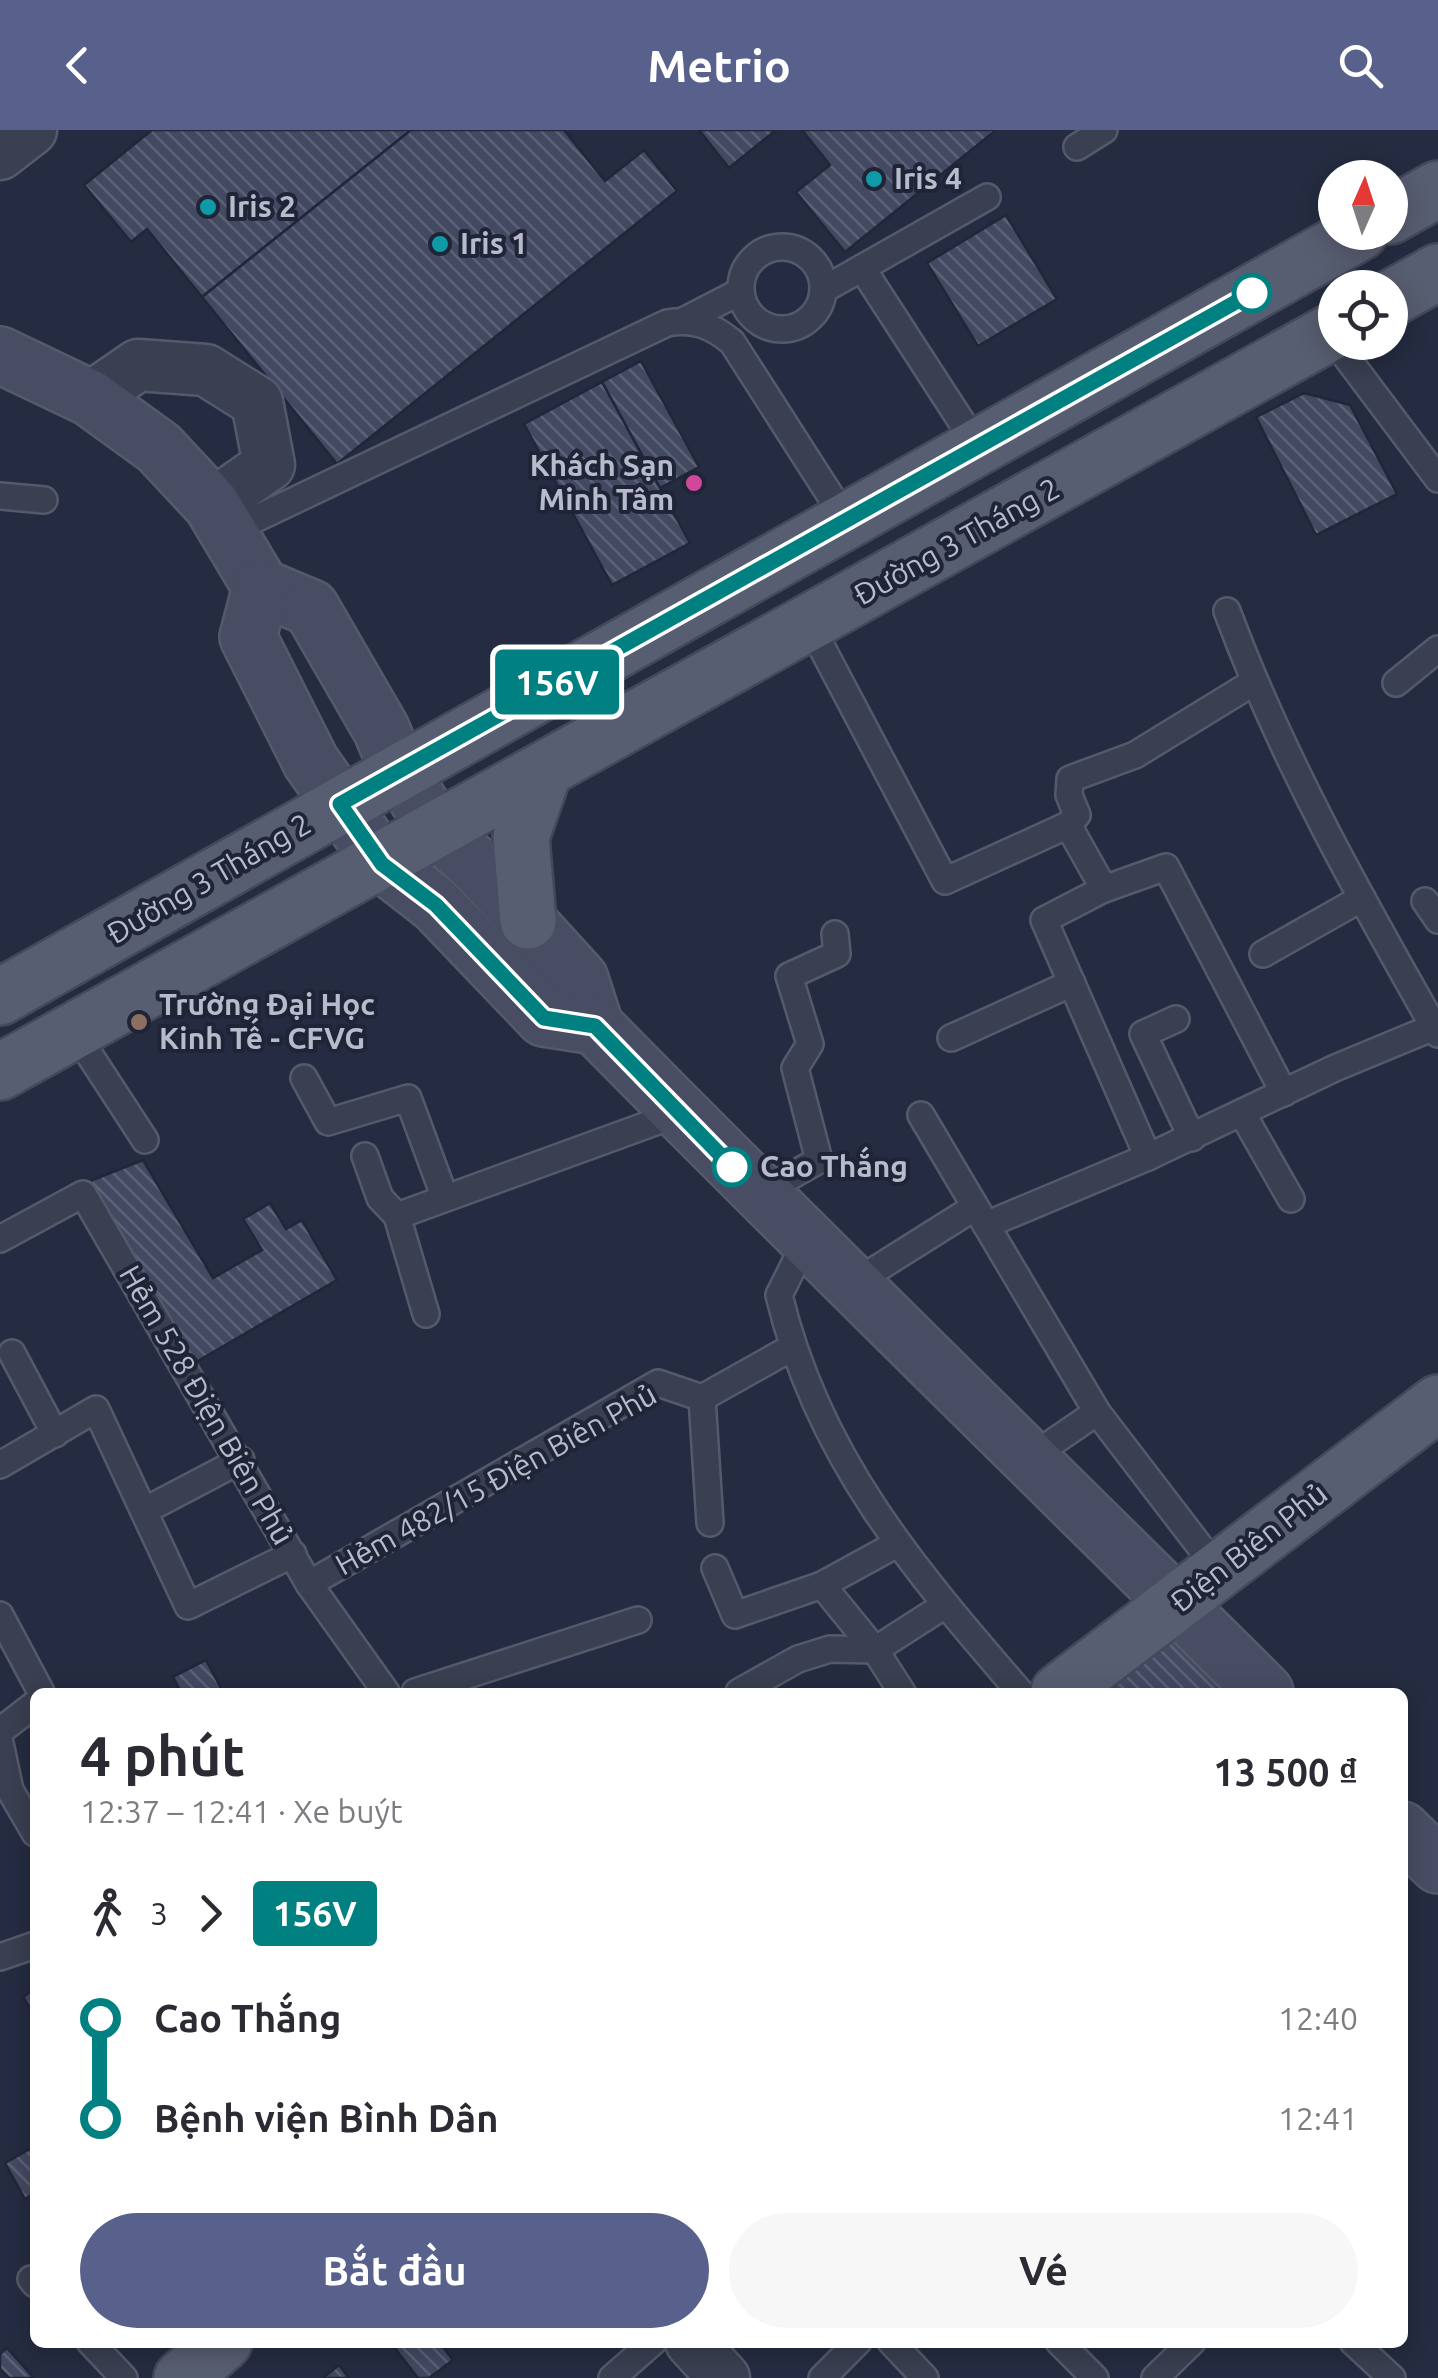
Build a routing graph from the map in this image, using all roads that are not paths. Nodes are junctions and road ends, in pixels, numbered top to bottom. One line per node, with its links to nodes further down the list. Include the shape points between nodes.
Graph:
1 (32, 130): 4 (street)
2 (1104, 130): 3 (lane)
3 (1077, 147)
4 (0, 154)
5 (1438, 189): 7 (main road)
6 (987, 198): 9 (lane)
7 (1408, 206)
8 (1328, 250): 19 (main road, Đường 3 Tháng 2)
9 (862, 268): 11 (lane); 19 (lane)
10 (1438, 272): 12 (main road)
11 (823, 290): 13 (lane, via 805,322 778,329 755,319); 13 (lane, via 814,261 802,251 774,247 750,261)
12 (1408, 290)
13 (741, 291): 14 (lane)
14 (684, 320): 23 (lane); 24 (lane, via 732,342)
15 (1318, 346): 27 (main road, Đường 3 Tháng 2)
16 (0, 355): 18 (main road)
17 (1351, 360): 20 (lane)
18 (90, 398): 23 (main road, via 159,448); 23 (street, via 138,365 206,370 257,402 269,465)
19 (978, 447): 24 (main road, Đường 3 Tháng 2)
20 (1438, 478)
21 (0, 496): 22 (lane)
22 (44, 500)
23 (221, 518): 25 (main road)
24 (846, 520): 31 (main road, Đường 3 Tháng 2)
25 (261, 587): 31 (main road, via 311,608); 33 (main road, via 248,637)
26 (1227, 610): 29 (lane)
27 (810, 624): 32 (main road, Đường 3 Tháng 2); 34 (lane, via 945,881)
28 (1438, 649): 30 (lane)
29 (1254, 682): 34 (lane, via 1136,755 1070,779 1078,815); 38 (lane)
30 (1396, 683)
31 (399, 771): 33 (main road, Đường 3 Tháng 2); 35 (main road)
32 (543, 774): 35 (main road, Đường 3 Tháng 2); 39 (main road, via 521,838)
33 (340, 804): 36 (main road); 43 (main road, Đường 3 Tháng 2)
34 (1068, 825): 37 (lane)
35 (439, 832): 36 (main road, Đường 3 Tháng 2); 39 (main road)
36 (382, 864): 45 (main road, via 436,905 544,1018); 46 (main road, Đường 3 Tháng 2)
37 (1104, 889): 42 (lane, via 1044,920); 51 (lane, via 1166,866)
38 (1362, 898): 41 (lane); 47 (lane)
39 (528, 921): 45 (main road, via 580,979)
40 (835, 934): 59 (lane, via 837,954 789,976 810,1044 795,1068 819,1160)
41 (1263, 954)
42 (1072, 983): 48 (lane); 58 (lane)
43 (0, 997)
44 (1176, 1019): 55 (lane, via 1143,1034)
45 (595, 1026): 52 (main road)
46 (74, 1030): 49 (main road, Đường 3 Tháng 2); 56 (lane)
47 (1436, 1031): 51 (lane)
48 (951, 1038)
49 (0, 1072)
50 (304, 1078): 60 (lane, via 328,1122 408,1098)
51 (1284, 1093): 53 (lane)
52 (680, 1113): 59 (main road); 60 (lane)
53 (1242, 1114): 55 (lane); 61 (lane)
54 (920, 1115): 63 (lane)
55 (1192, 1138): 58 (lane)
56 (145, 1140)
57 (365, 1156): 62 (lane, via 380,1198)
58 (1148, 1157): 63 (lane)
59 (758, 1194): 65 (main road)
60 (444, 1198): 62 (lane)
61 (1292, 1199)
62 (398, 1216): 67 (lane)
63 (981, 1216): 66 (lane); 72 (lane)
64 (0, 1239): 75 (lane, Hẻm 528 Điện Biên Phủ, via 84,1194)
65 (806, 1243): 66 (main road); 68 (lane, via 778,1295)
66 (852, 1285): 74 (main road)
67 (426, 1314)
68 (791, 1348): 70 (lane, Hẻm 482/15 Điện Biên Phủ); 79 (lane, via 865,1500)
69 (12, 1353): 73 (lane)
70 (702, 1398): 78 (lane); 83 (lane, Hẻm 482/15 Điện Biên Phủ, via 658,1382)
71 (1438, 1403): 82 (main road, Điện Biên Phủ)
72 (1097, 1412): 74 (lane); 82 (lane)
73 (56, 1434): 76 (lane); 77 (lane, via 96,1408)
74 (1030, 1458): 86 (main road)
75 (241, 1460): 77 (lane); 80 (lane, Hẻm 528 Điện Biên Phủ)
76 (0, 1465)
77 (144, 1511): 80 (lane, via 188,1606)
78 (710, 1524)
79 (895, 1544): 84 (lane); 85 (lane)
80 (293, 1554): 83 (lane, Hẻm 528 Điện Biên Phủ)
81 (715, 1568): 84 (lane, via 735,1615)
82 (1218, 1570): 86 (main road, Điện Biên Phủ)
83 (309, 1584): 91 (lane, Hẻm 528 Điện Biên Phủ)
84 (822, 1585): 89 (lane)
85 (945, 1605): 89 (lane); 95 (lane)
86 (1175, 1605): 96 (main road, Điện Biên Phủ); 97 (main road)
87 (0, 1615): 90 (lane)
88 (638, 1620): 92 (lane)
89 (875, 1650): 93 (lane, via 830,1649 798,1658); 94 (lane)
90 (39, 1688)
91 (383, 1688)
92 (427, 1688)
93 (746, 1688)
94 (899, 1688)
95 (1017, 1688)
96 (1064, 1688)
97 (1261, 1688)
98 (30, 1708): 99 (lane)
99 (0, 1730)
100 (0, 1743): 101 (lane)
101 (5, 1792): 102 (lane)
102 (30, 1826)
103 (1408, 1836): 104 (main road)
104 (1438, 1865)
105 (30, 1947): 106 (lane)
106 (0, 1957)
107 (96, 2348): 116 (lane)
108 (217, 2348): 117 (main road)
109 (646, 2348): 118 (lane)
110 (696, 2348): 119 (street)
111 (852, 2348): 120 (lane)
112 (897, 2348): 121 (lane)
113 (1065, 2348): 122 (lane)
114 (1186, 2348): 123 (lane)
115 (1360, 2348): 124 (lane)
116 (124, 2378)
117 (182, 2378)
118 (612, 2378)
119 (724, 2378)
120 (822, 2378)
121 (925, 2378)
122 (1095, 2378)
123 (1155, 2378)
124 (1392, 2378)

